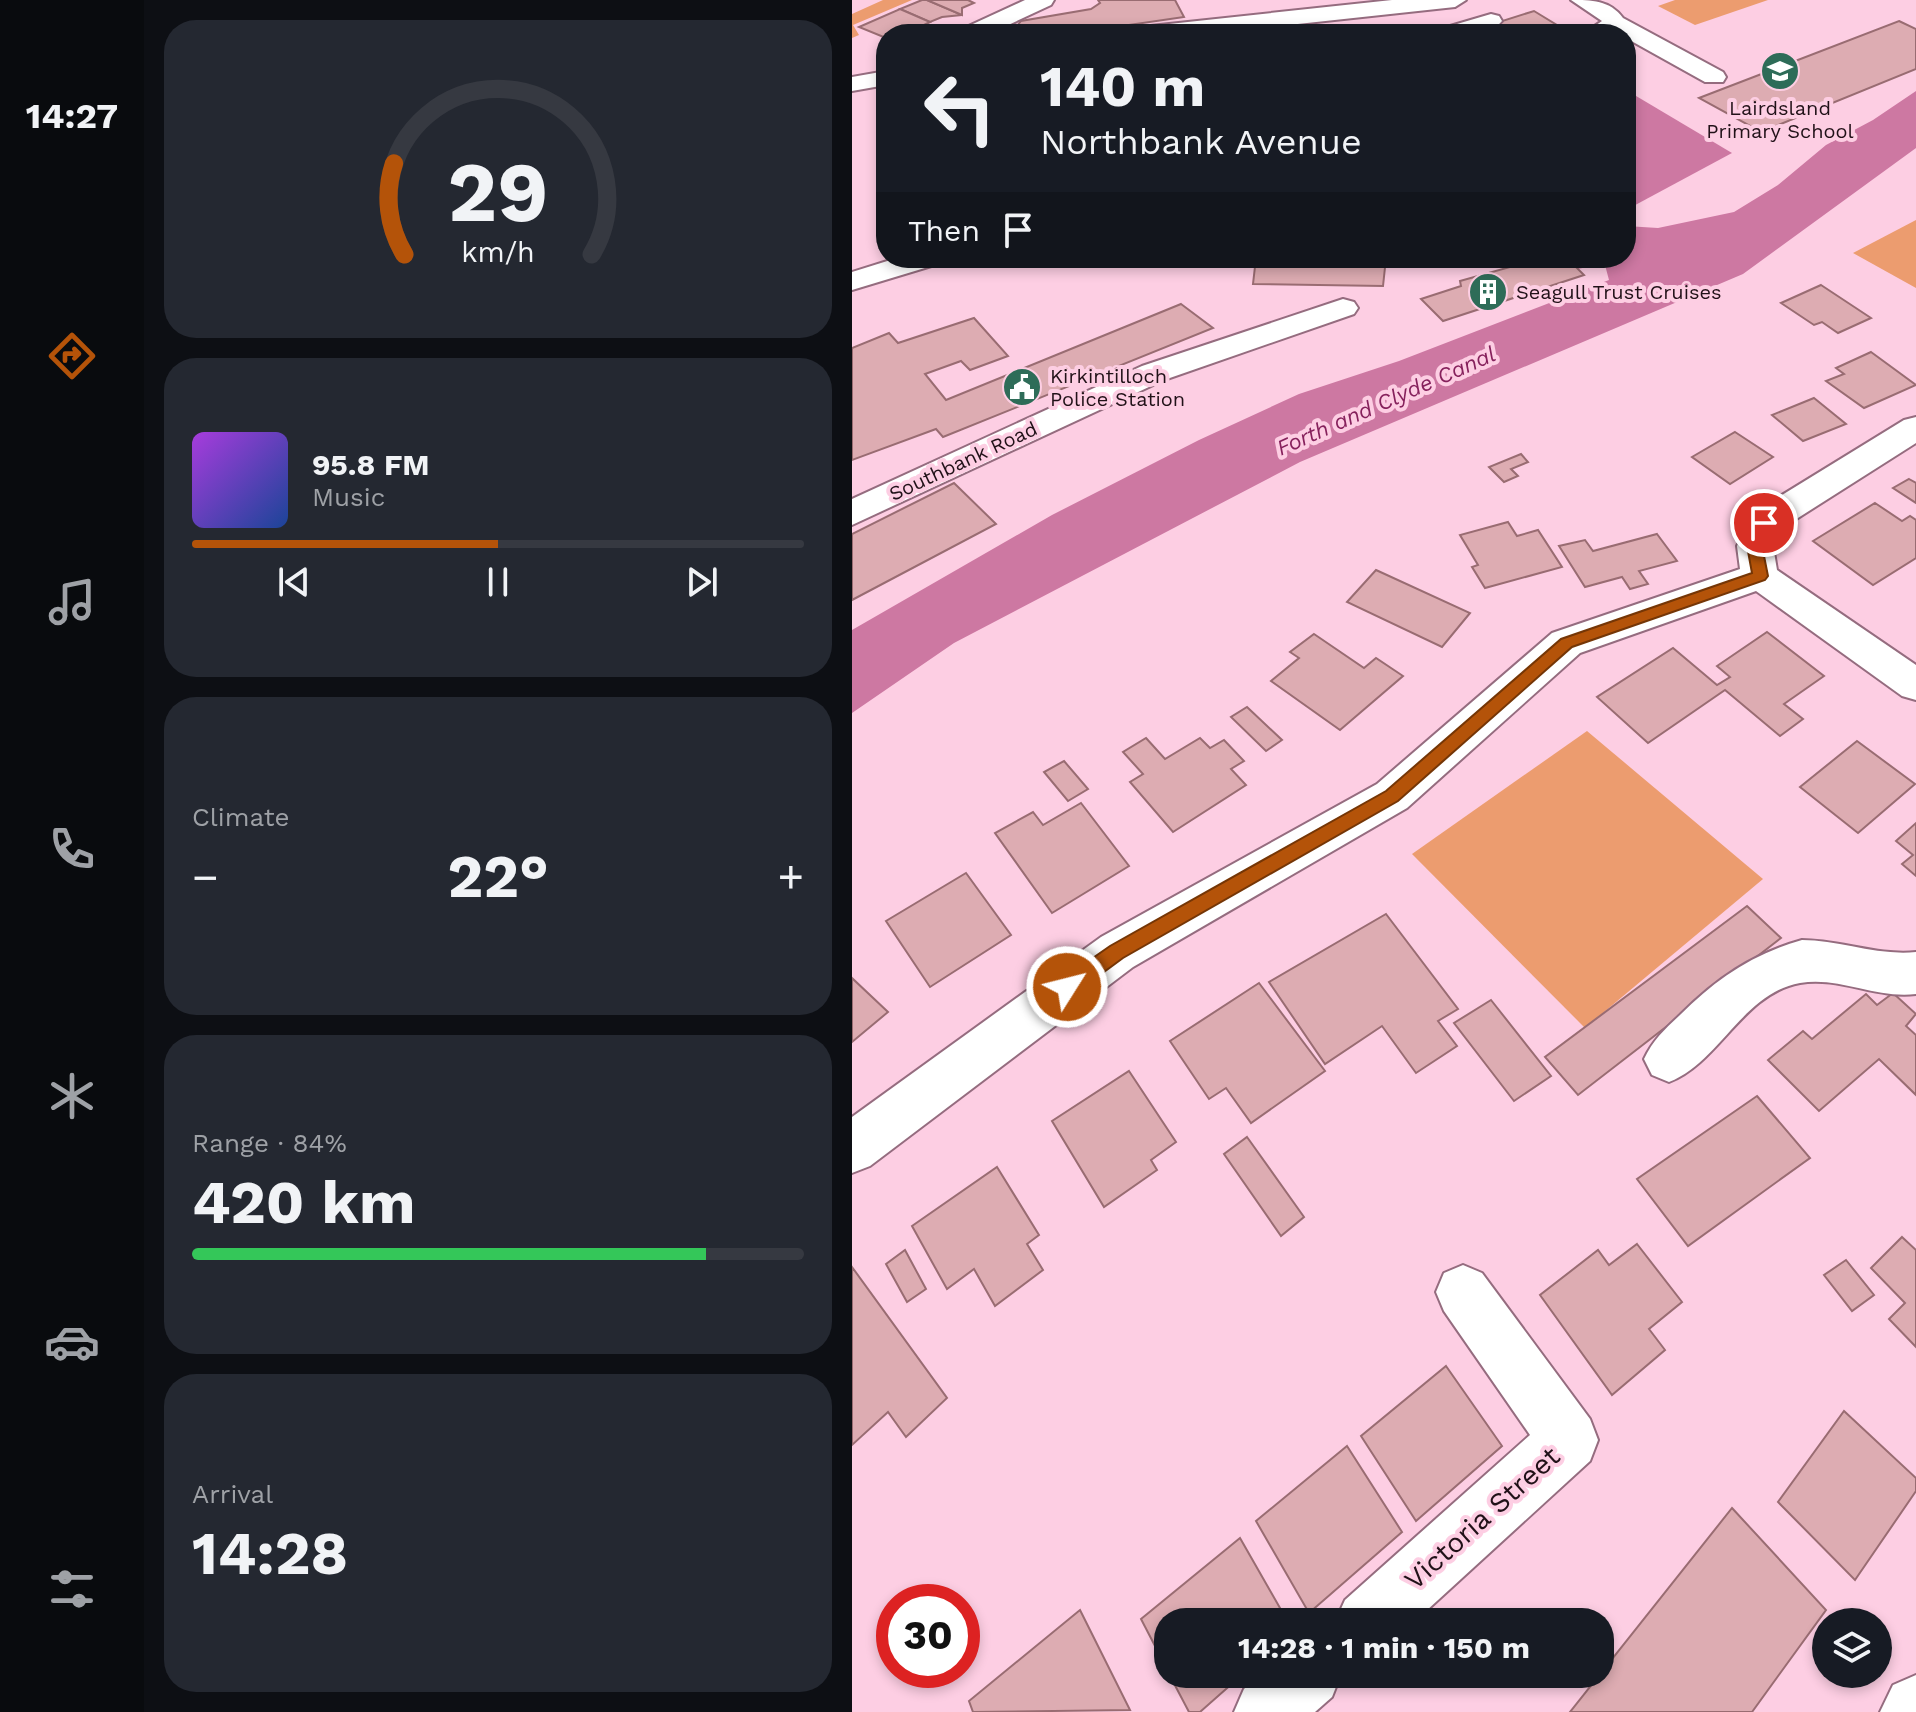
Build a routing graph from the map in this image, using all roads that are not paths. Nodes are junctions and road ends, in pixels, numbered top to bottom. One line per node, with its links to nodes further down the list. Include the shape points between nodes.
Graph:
1 (1043, 0): 8 (street)
2 (1455, 0): 4 (street)
3 (1582, 0): 12 (street, via 1610,16)
4 (1380, 3): 5 (street)
5 (1354, 10): 6 (street); 10 (street)
6 (1234, 11): 9 (street)
7 (1491, 21): 11 (street)
8 (991, 24)
9 (1181, 24)
10 (1366, 24)
11 (1481, 24)
12 (1607, 24)
13 (1636, 43): 14 (street)
14 (1714, 77)
15 (876, 80): 16 (street)
16 (852, 84)
17 (895, 268): 18 (street)
18 (852, 281)
19 (1343, 308): 21 (street, Southbank Road, via 1153,373)
20 (1916, 428): 22 (street, via 1764,523 1755,546)
21 (852, 513)
22 (1760, 576): 23 (street); 26 (street, via 1566,643 1392,796 1117,952)
23 (1916, 685)
24 (1916, 973): 25 (street, via 1893,975 1822,960 1778,967 1745,988)
25 (1669, 1059)
26 (852, 1148)
27 (1463, 1292): 28 (street, Victoria Street, via 1569,1440)
28 (1383, 1608)
29 (1294, 1688): 30 (street)
30 (1267, 1712)

